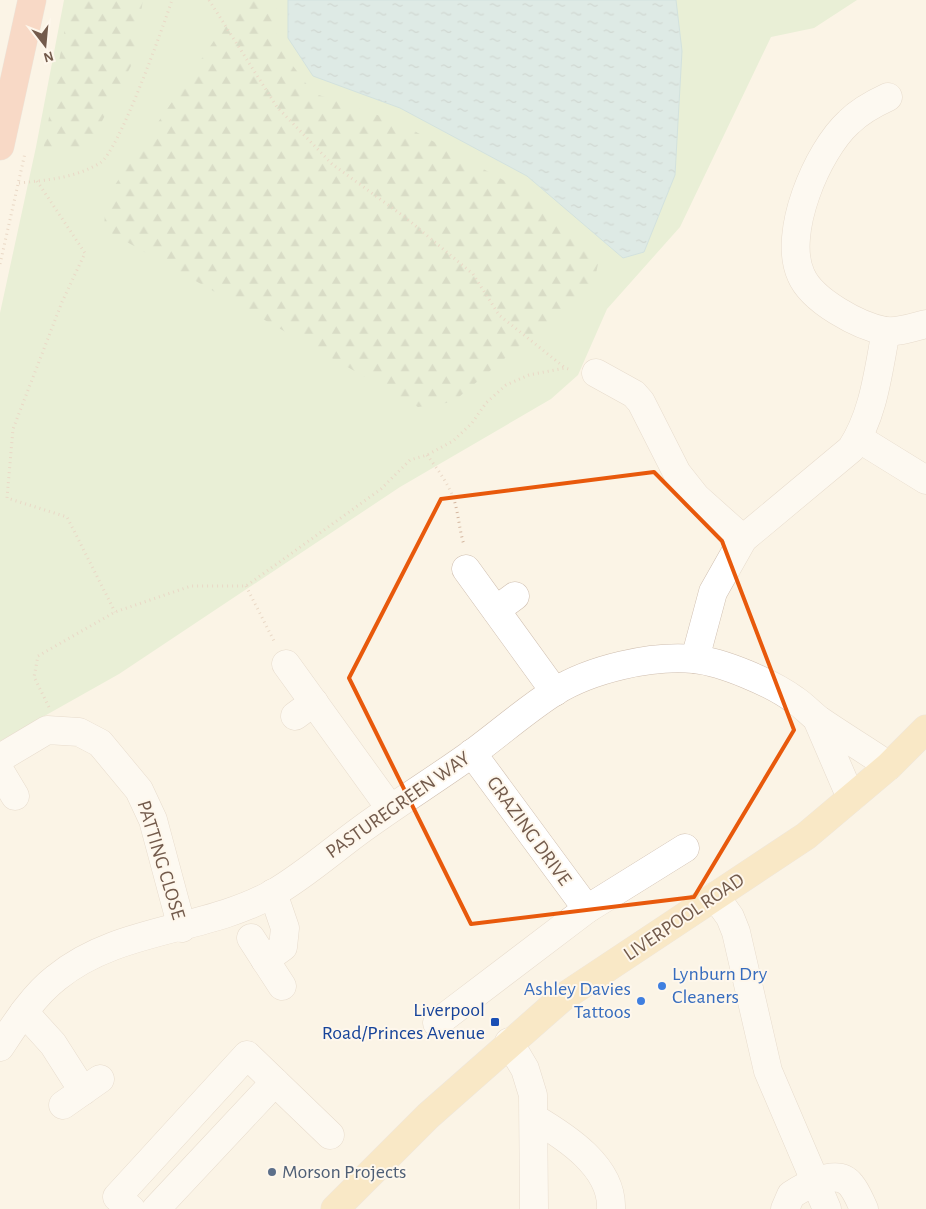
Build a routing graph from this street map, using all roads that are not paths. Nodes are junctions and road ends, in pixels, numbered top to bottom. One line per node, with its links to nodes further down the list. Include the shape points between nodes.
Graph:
1 (32, 0): 3 (highway)
2 (888, 97): 5 (street, via 849,121 824,152 806,195 794,243 801,276 814,292 846,317)
3 (0, 146)
4 (926, 324): 5 (street)
5 (886, 331): 7 (street, via 871,409)
6 (596, 373): 9 (street, via 644,388 641,402 677,473 696,497)
7 (858, 438): 8 (street); 9 (street, via 851,449)
8 (926, 480)
9 (743, 539): 11 (street, via 712,592)
10 (466, 569): 13 (street, via 505,603)
11 (695, 659): 13 (street, PASTUREGREEN WAY, via 621,665); 14 (street, PASTUREGREEN WAY, via 746,674 777,688)
12 (286, 664): 22 (street, via 304,709)
13 (555, 692): 16 (street, PASTUREGREEN WAY)
14 (817, 719): 18 (street, PASTUREGREEN WAY); 21 (street, PASTUREGREEN WAY)
15 (926, 729): 18 (main road, LIVERPOOL ROAD)
16 (472, 753): 22 (street, PASTUREGREEN WAY); 26 (street, GRAZING DRIVE)
17 (0, 758): 27 (street, PATTING CLOSE, via 48,730 77,725 100,743 139,790 153,820)
18 (889, 766): 21 (main road, LIVERPOOL ROAD)
19 (0, 771): 20 (street)
20 (15, 796)
21 (851, 798): 25 (main road, LIVERPOOL ROAD, via 806,836)
22 (390, 808): 24 (street, PASTUREGREEN WAY)
23 (685, 848): 26 (street)
24 (273, 894): 27 (street, PASTUREGREEN WAY); 28 (street, via 285,928 282,947 258,949)
25 (715, 896): 31 (main road, LIVERPOOL ROAD, via 562,998); 37 (street, via 736,932 768,1071)
26 (587, 909): 30 (street)
27 (182, 928): 29 (street, PASTUREGREEN WAY, via 136,938 98,952 56,978)
28 (282, 986)
29 (24, 1012): 32 (street, PASTUREGREEN WAY); 34 (street, via 53,1044)
30 (437, 1023)
31 (509, 1042): 35 (street, via 530,1081); 40 (main road, LIVERPOOL ROAD, via 428,1116)
32 (0, 1046)
33 (275, 1082): 36 (street); 38 (street, via 247,1055 117,1197); 39 (street)
34 (82, 1092)
35 (534, 1118): 41 (street); 42 (street, via 583,1153 603,1176)
36 (330, 1134)
37 (816, 1183): 43 (street, via 791,1195); 44 (street); 45 (street, via 830,1178 845,1180 851,1184)
38 (131, 1209)
39 (156, 1209)
40 (335, 1209)
41 (534, 1209)
42 (611, 1209)
43 (785, 1209)
44 (827, 1209)
45 (864, 1209)

